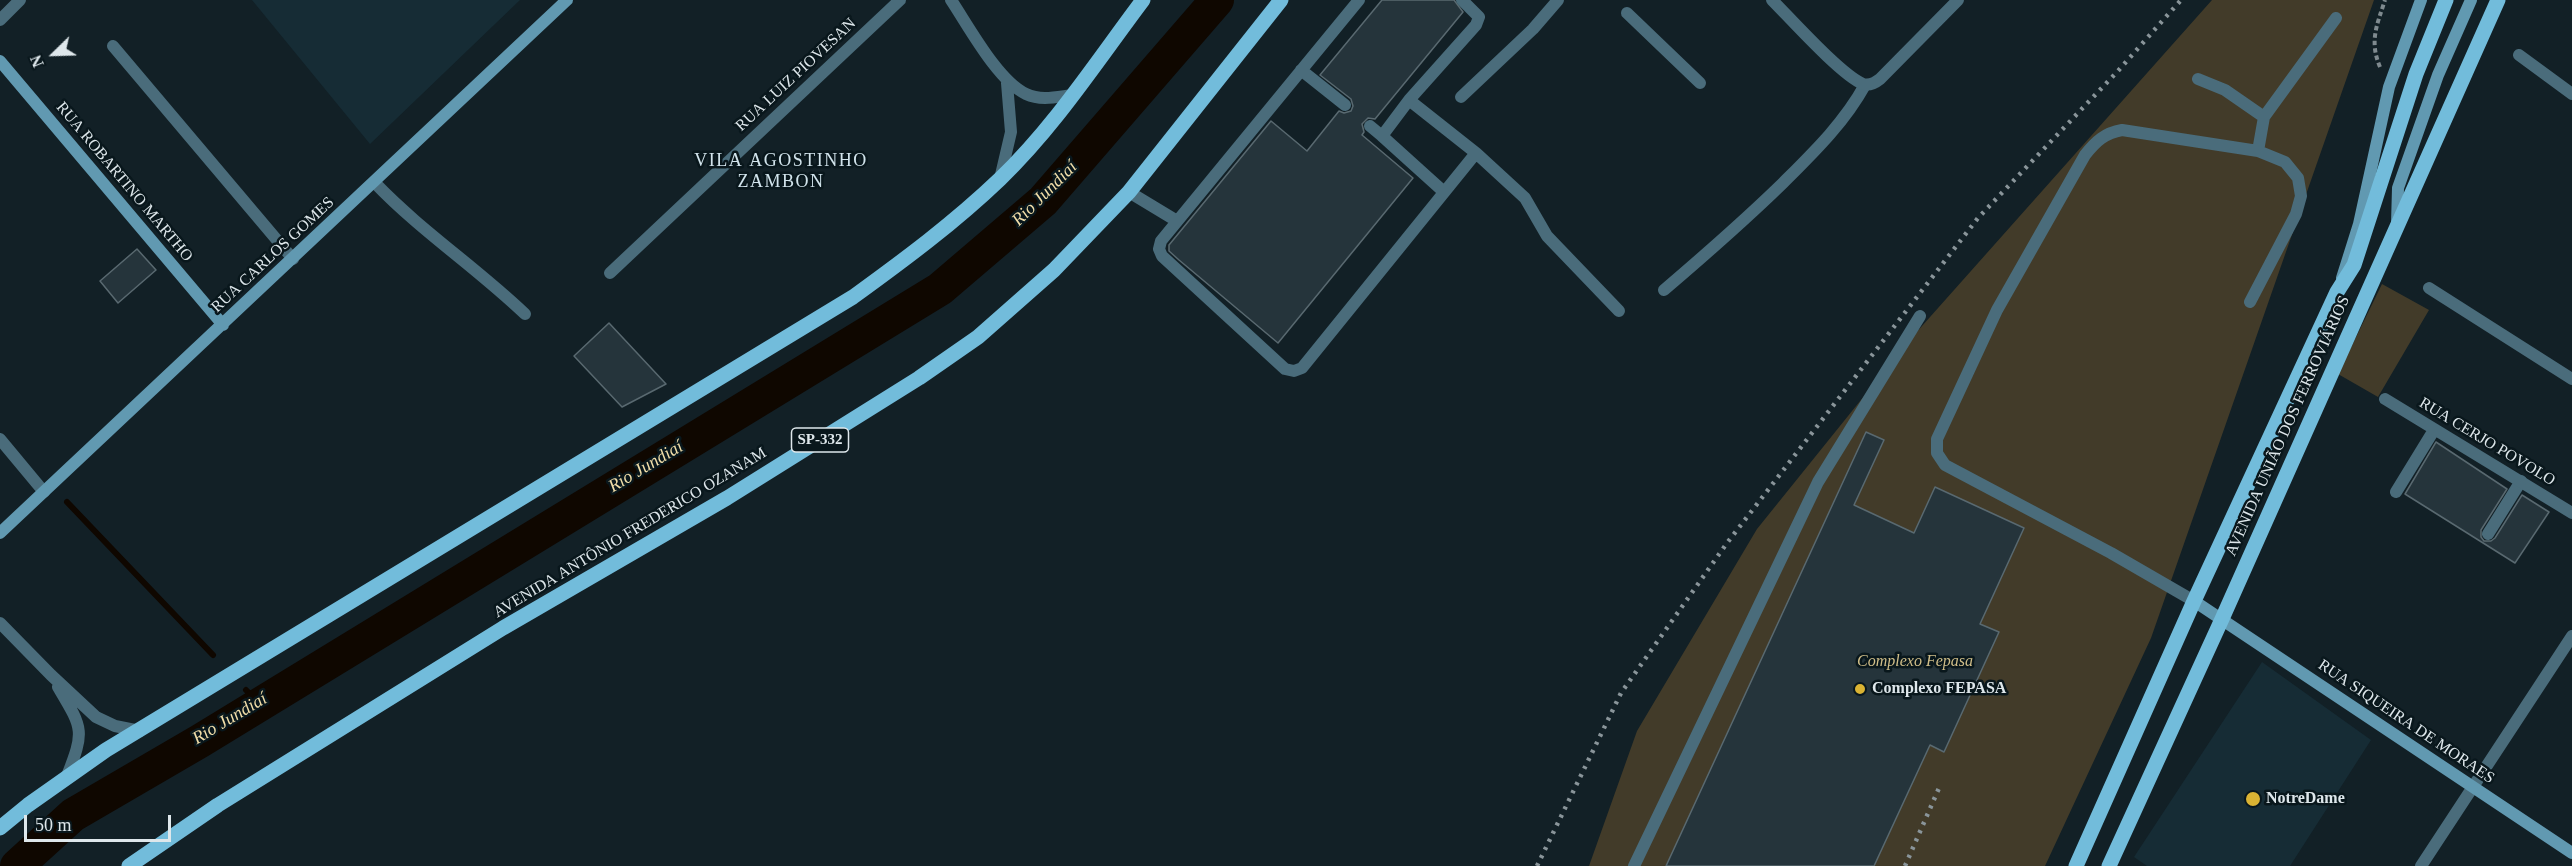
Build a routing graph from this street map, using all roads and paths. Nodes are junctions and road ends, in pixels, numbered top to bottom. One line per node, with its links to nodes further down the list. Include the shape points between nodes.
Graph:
1 (20, 0): 20 (street)
2 (567, 0): 41 (main road, RUA CARLOS GOMES)
3 (900, 0): 47 (street, RUA LUIZ PIOVESAN)
4 (951, 0): 26 (street)
5 (1143, 0): 17 (main road)
6 (1281, 0): 42 (main road, AVENIDA ANTÔNIO FREDERICO OZANAM / SP-332)
7 (1359, 0): 24 (street)
8 (1462, 0): 33 (street, via 1479,17 1476,25)
9 (1558, 0): 32 (street)
10 (1772, 0): 28 (street, via 1849,76)
11 (1958, 0): 28 (street, via 1880,79)
12 (2385, 0): 29 (path, via 2373,39)
13 (2421, 0): 29 (main road)
14 (2446, 0): 50 (main road, AVENIDA UNIÃO DOS FERROVIÁRIOS, via 2416,74 2354,265)
15 (2471, 0): 45 (main road, via 2438,75 2398,188)
16 (2498, 0): 45 (main road, AVENIDA UNIÃO DOS FERROVIÁRIOS)
17 (1134, 6): 31 (main road)
18 (1626, 13): 27 (street)
19 (2337, 18): 35 (street)
20 (0, 20)
21 (112, 46): 46 (street)
22 (2519, 55): 30 (street)
23 (0, 61): 55 (main road, RUA ROBARTINO MARTHO)
24 (1301, 70): 34 (street); 44 (street)
25 (2198, 79): 35 (street, via 2225,90)
26 (1007, 83): 31 (street, via 1027,95 1046,99); 40 (street, via 1011,132)
27 (1700, 83)
28 (1865, 85): 49 (street, via 1838,127 1798,168 1738,227)
29 (2389, 87): 50 (main road, via 2359,224)
30 (2572, 94)
31 (1072, 95): 40 (main road)
32 (1461, 97)
33 (1409, 100): 37 (street); 39 (street)
34 (1345, 105)
35 (2264, 117): 38 (street)
36 (1370, 126): 37 (street)
37 (1382, 136): 43 (street)
38 (2259, 152): 51 (street, via 2285,162 2298,178 2301,196 2296,214); 66 (street, via 2122,130 2109,132 2095,142 1997,310 1937,439 1937,453 1945,465)
39 (1476, 153): 43 (street); 52 (street, via 1525,198 1547,236)
40 (1000, 179): 71 (main road, via 928,242 853,297)
41 (375, 183): 46 (main road, RUA CARLOS GOMES); 53 (street, via 402,211)
42 (1129, 192): 44 (street); 76 (main road, AVENIDA ANTÔNIO FREDERICO OZANAM / SP-332, via 1054,270 978,337 919,378 218,805)
43 (1444, 192): 44 (street, via 1302,368 1294,371 1285,369 1162,256 1161,241)
44 (1177, 221)
45 (2396, 228): 67 (main road, AVENIDA UNIÃO DOS FERROVIÁRIOS)
46 (293, 259): 55 (main road, RUA CARLOS GOMES)
47 (610, 273)
48 (2428, 288): 56 (street)
49 (1664, 290)
50 (2337, 292): 66 (main road, AVENIDA UNIÃO DOS FERROVIÁRIOS)
51 (2250, 302)
52 (1619, 311)
53 (525, 314)
54 (1920, 316): 78 (street, via 1818,482)
55 (223, 325): 61 (main road, RUA CARLOS GOMES)
56 (2572, 379)
57 (2385, 399): 58 (street, RUA CERJO POVOLO)
58 (2434, 430): 60 (street, RUA CERJO POVOLO); 62 (street)
59 (0, 439): 61 (street)
60 (2521, 481): 63 (street, RUA CERJO POVOLO); 65 (street)
61 (44, 492): 64 (main road, RUA CARLOS GOMES)
62 (2396, 492)
63 (2572, 513)
64 (0, 533)
65 (2488, 534)
66 (2194, 602): 67 (main road, RUA SIQUEIRA DE MORAES); 79 (main road, AVENIDA UNIÃO DOS FERROVIÁRIOS)
67 (2222, 620): 73 (main road, RUA SIQUEIRA DE MORAES); 80 (main road, AVENIDA UNIÃO DOS FERROVIÁRIOS)
68 (0, 623): 70 (street)
69 (2570, 643): 73 (street)
70 (51, 675): 71 (street, via 96,717 115,726); 72 (street, via 80,729)
71 (140, 730): 72 (main road)
72 (68, 777): 74 (main road)
73 (2473, 787): 75 (main road, RUA SIQUEIRA DE MORAES); 81 (street)
74 (0, 828)
75 (2572, 853)
76 (146, 860): 77 (main road, AVENIDA ANTÔNIO FREDERICO OZANAM / SP-332)
77 (129, 866)
78 (1635, 866)
79 (2076, 866)
80 (2109, 866)
81 (2421, 866)

